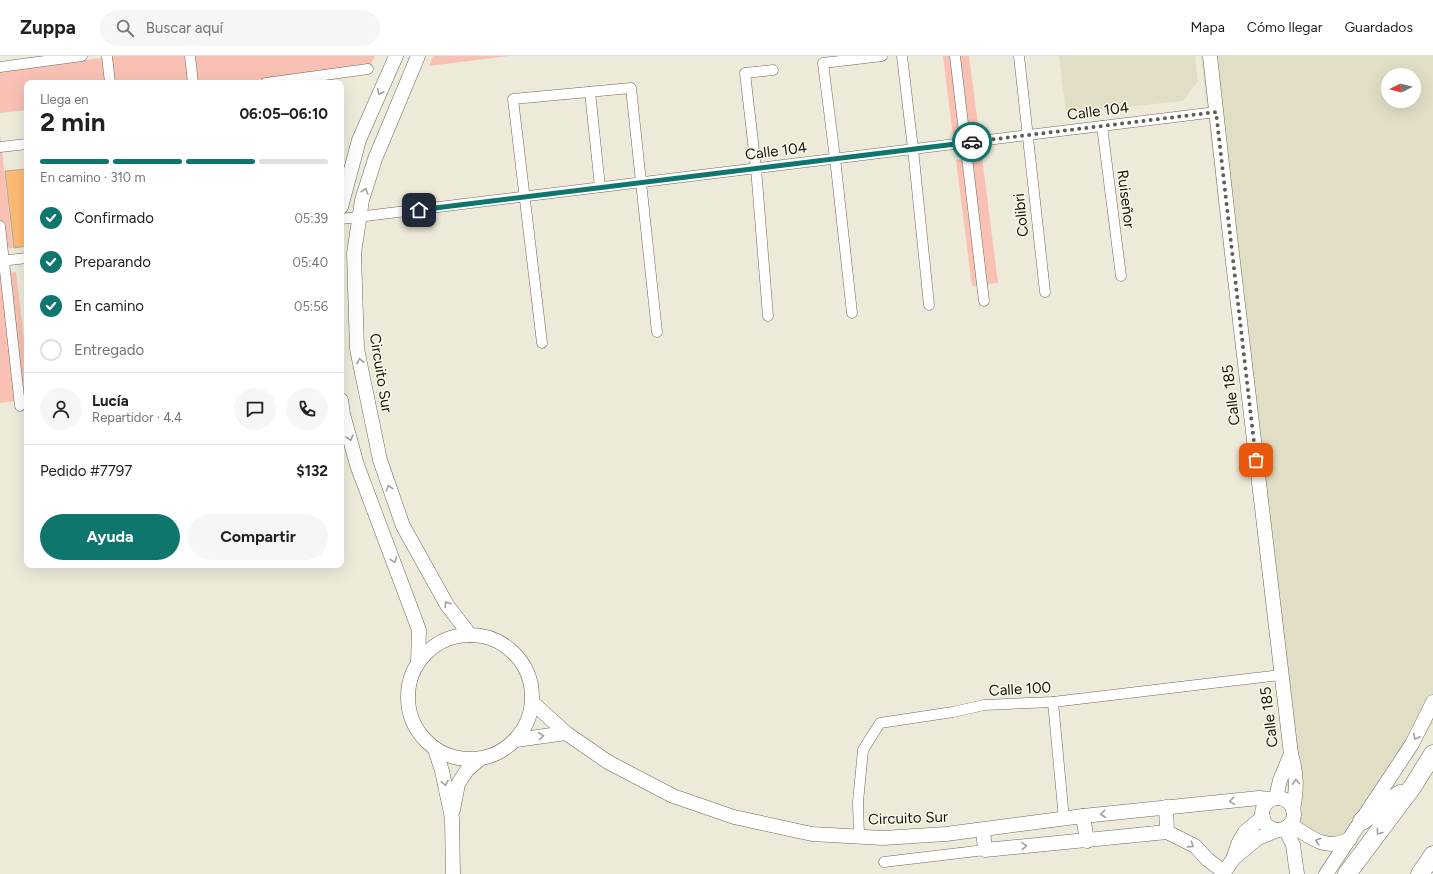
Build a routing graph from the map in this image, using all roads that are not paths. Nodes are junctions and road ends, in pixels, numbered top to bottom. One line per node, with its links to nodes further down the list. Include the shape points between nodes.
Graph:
1 (82, 56): 11 (street)
2 (107, 56): 14 (street)
3 (190, 56): 15 (street)
4 (396, 56): 29 (street, one-way to 29, via 359,140)
5 (418, 56): 31 (street, Circuito Sur, one-way to 5, via 375,159)
6 (882, 56): 25 (street, via 823,63)
7 (902, 56): 24 (street)
8 (955, 56): 21 (street)
9 (1019, 56): 20 (street, Colibri)
10 (1210, 56): 18 (street, Calle 185)
11 (0, 67)
12 (368, 69): 16 (street)
13 (773, 70): 26 (street, via 745,73)
14 (110, 80)
15 (193, 80)
16 (288, 80)
17 (590, 92): 27 (street, via 631,88); 28 (street); 30 (street, via 513,100)
18 (1216, 112): 19 (street, Calle 104); 48 (street, Calle 185)
19 (1102, 126): 20 (street, Calle 104); 36 (street, Ruiseñor)
20 (1028, 135): 21 (street, Calle 104); 37 (street, Colibri)
21 (966, 142): 24 (street, Calle 104); 38 (street)
22 (24, 144): 23 (street)
23 (0, 147)
24 (913, 149): 25 (street, Calle 104); 39 (street)
25 (835, 158): 26 (street, Calle 104); 40 (street)
26 (756, 168): 27 (street, Calle 104); 41 (street)
27 (642, 182): 28 (street, Calle 104); 42 (street)
28 (600, 187): 30 (street, Calle 104)
29 (344, 196)
30 (524, 196): 31 (street, Calle 104); 43 (street)
31 (359, 217): 32 (street, Calle 104); 46 (street, Circuito Sur, one-way to 31, via 447,605 403,526 380,460 357,349 354,253)
32 (344, 219)
33 (0, 226): 35 (street)
34 (24, 258): 35 (street)
35 (2, 261): 44 (street)
36 (1121, 276)
37 (1045, 292)
38 (984, 301)
39 (929, 305)
40 (852, 313)
41 (768, 316)
42 (657, 332)
43 (542, 343)
44 (20, 406)
45 (344, 418): 47 (street, one-way to 47, via 357,465 419,630)
46 (470, 635): 47 (street, via 450,638 438,644); 49 (street, via 490,638 513,653 522,663 530,682)
47 (418, 663): 54 (street, via 410,681 410,712 421,736)
48 (1281, 675): 50 (street, Calle 100); 55 (street, Calle 185)
49 (532, 702): 52 (street, Circuito Sur); 53 (street, via 527,722)
50 (1053, 702): 64 (street); 69 (street, Calle 100, via 984,705 880,723 863,750 858,802)
51 (1433, 702): 65 (street, one-way to 65, via 1412,744)
52 (566, 733): 53 (street, one-way to 52); 69 (street, Circuito Sur, via 608,762 673,796 742,819 812,834)
53 (516, 740): 57 (street, via 500,752)
54 (435, 749): 57 (street, via 449,756); 63 (street, one-way to 63)
55 (1291, 754): 59 (street, Calle 185); 66 (street, Calle 185, one-way to 55, via 1297,792 1297,779)
56 (1433, 754): 58 (highway)
57 (480, 759): 63 (street, via 467,770 458,784)
58 (1413, 786): 65 (highway); 79 (highway, one-way to 79)
59 (1274, 799): 60 (street, Circuito Sur, one-way to 60, via 1259,798); 62 (street, via 1266,804); 66 (street, via 1284,799 1290,804)
60 (1166, 807): 61 (street, Circuito Sur, one-way to 61); 68 (street)
61 (1083, 816): 64 (street, Circuito Sur); 71 (street)
62 (1263, 817): 66 (street, via 1271,828); 73 (street, via 1245,832)
63 (452, 818): 76 (street)
64 (1064, 819): 67 (street, Circuito Sur)
65 (1362, 821): 70 (street)
66 (1287, 823): 70 (street, one-way to 66, via 1341,844 1325,844 1313,840); 73 (street, via 1258,838); 77 (street)
67 (983, 830): 69 (street, Circuito Sur, via 883,838); 72 (street)
68 (1167, 832): 71 (street); 75 (street, one-way to 75, via 1195,846)
69 (859, 837)
70 (1350, 839): 78 (street)
71 (1087, 841): 72 (street, one-way to 71)
72 (985, 850): 74 (street)
73 (1233, 859): 75 (street)
74 (884, 862)
75 (1224, 873)
76 (453, 874)
77 (1297, 874)
78 (1326, 874)
79 (1347, 874)

